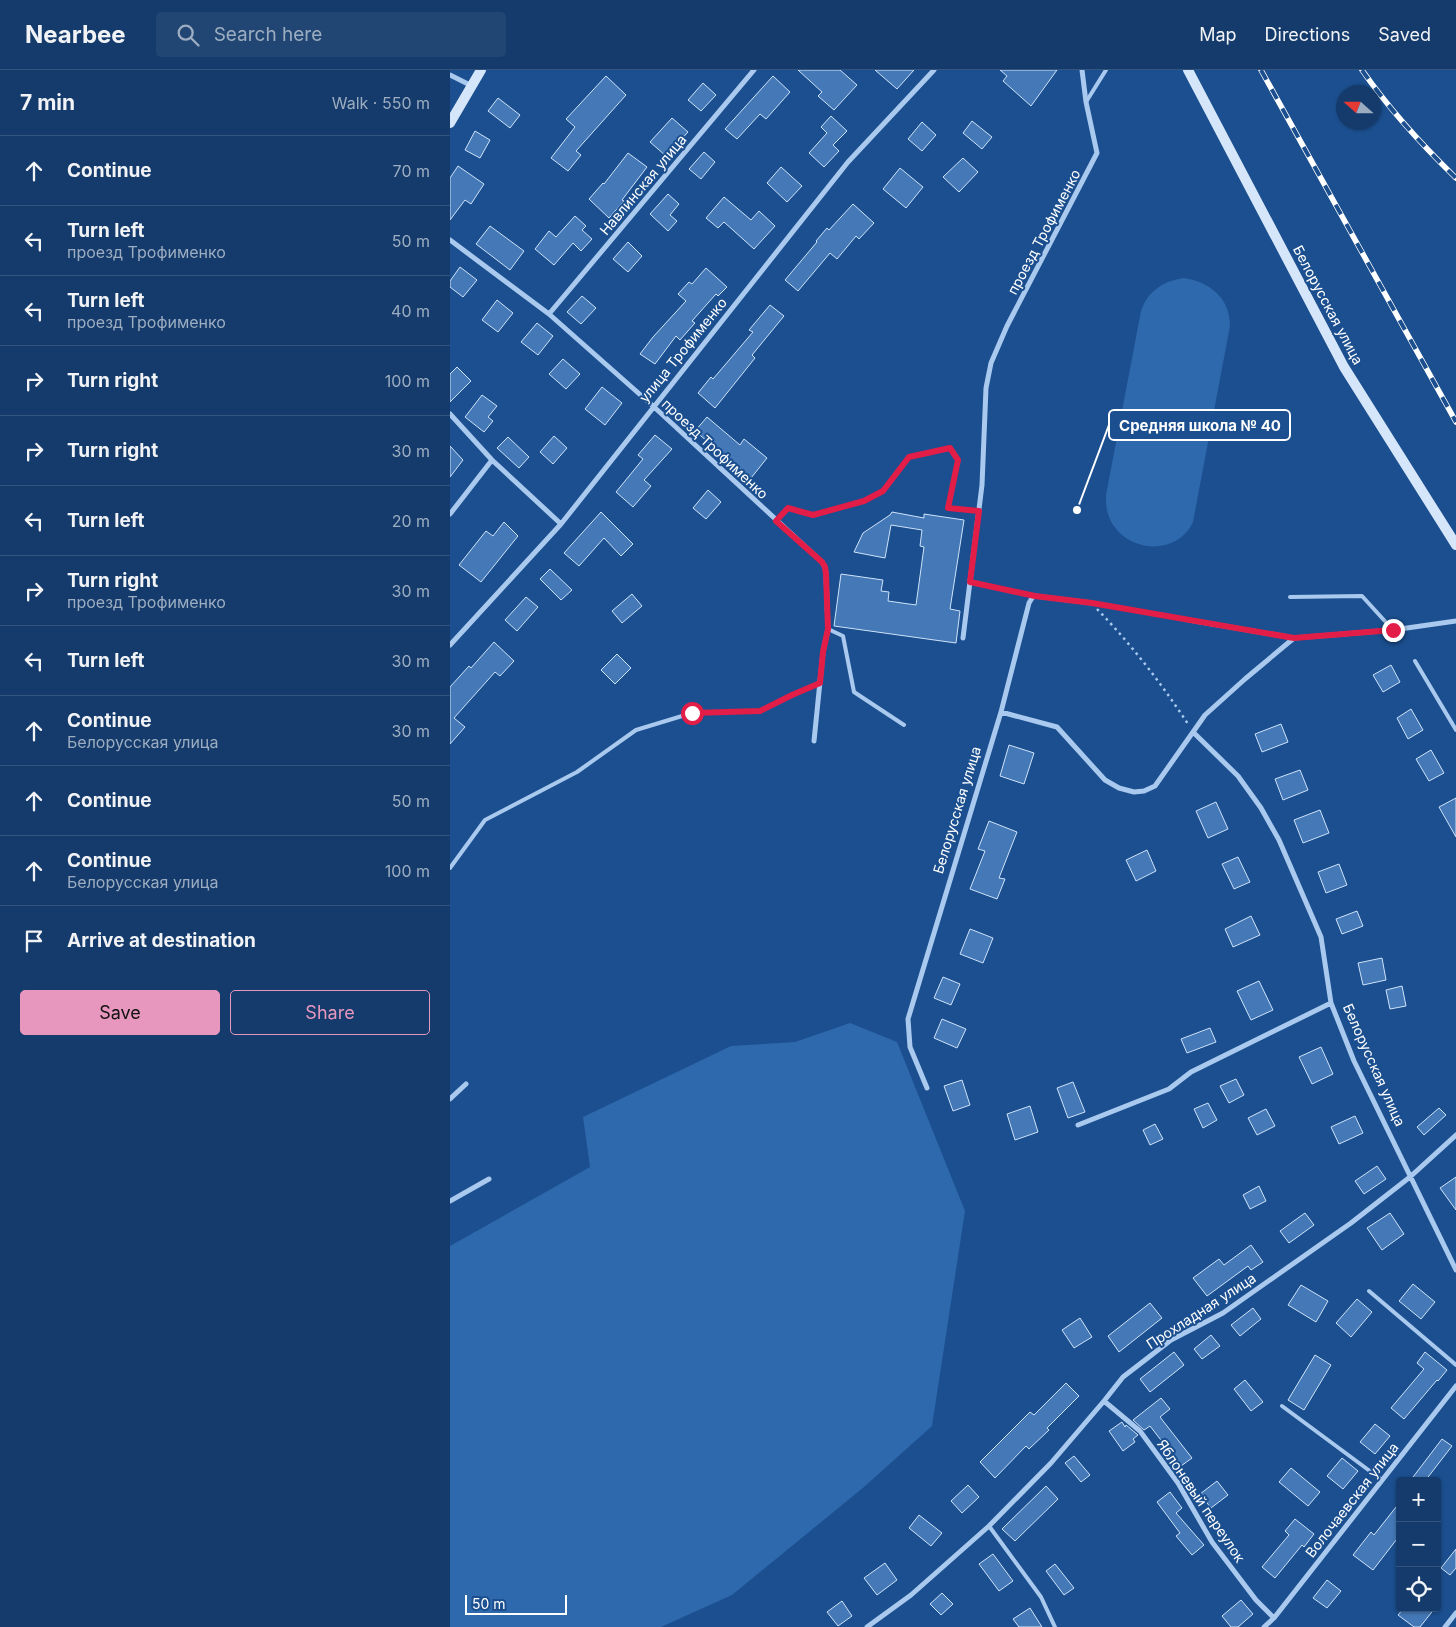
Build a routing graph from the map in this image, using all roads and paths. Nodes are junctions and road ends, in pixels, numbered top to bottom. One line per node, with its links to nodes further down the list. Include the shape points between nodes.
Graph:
1 (481, 70): 8 (main road)
2 (754, 70): 12 (street, Навлинская улица)
3 (934, 70): 13 (street, улица Трофименко, via 848,162)
4 (1082, 70): 9 (street, проезд Трофименко)
5 (1106, 70): 9 (lane)
6 (1188, 70): 20 (main road, Белорусская улица, via 1344,367)
7 (450, 75): 8 (street)
8 (472, 86): 10 (main road)
9 (1086, 102): 16 (street, проезд Трофименко, via 1097,153 991,363 986,388)
10 (450, 123)
11 (450, 240): 12 (street, проезд Трофименко)
12 (549, 314): 13 (street, проезд Трофименко)
13 (653, 406): 18 (street, проезд Трофименко); 19 (street, улица Трофименко)
14 (450, 414): 15 (street)
15 (492, 460): 17 (street); 19 (street)
16 (979, 511): 18 (path, via 948,508 958,460 950,448 909,457 883,491 864,501 813,515 788,508); 21 (street, проезд Трофименко)
17 (450, 514)
18 (776, 521): 27 (street, проезд Трофименко, via 825,567)
19 (561, 524): 31 (street, улица Трофименко)
20 (1456, 545)
21 (970, 582): 22 (path); 29 (street, проезд Трофименко)
22 (1035, 596): 24 (street); 34 (street, Белорусская улица, via 1028,603)
23 (1290, 598): 28 (lane, via 1362,596)
24 (1092, 603): 25 (path); 37 (path, via 1162,685)
25 (1189, 620): 30 (street)
26 (1456, 621): 28 (street)
27 (828, 629): 33 (street, проезд Трофименко); 35 (lane, via 843,636 854,692)
28 (1393, 630): 30 (street)
29 (963, 638)
30 (1294, 638): 37 (street, via 1205,715)
31 (450, 645)
32 (1415, 661): 36 (lane)
33 (820, 683): 38 (street, проезд Трофименко); 39 (lane, via 760,711 692,713 636,730 577,772 485,820)
34 (1001, 712): 37 (street, via 1057,727 1105,780 1134,792 1155,786); 42 (street, Белорусская улица, via 908,1019 910,1048)
35 (904, 725)
36 (1456, 730)
37 (1193, 732): 40 (street, Белорусская улица, via 1238,776 1279,840 1320,937)
38 (814, 741)
39 (450, 868)
40 (1332, 1003): 44 (street, via 1191,1072 1169,1090); 46 (street, Белорусская улица, via 1354,1060)
41 (466, 1084): 43 (street)
42 (927, 1088)
43 (450, 1099)
44 (1078, 1125)
45 (1456, 1135): 46 (street, Прохладная улица)
46 (1410, 1177): 49 (street, Белорусская улица); 53 (street, Прохладная улица, via 1223,1313 1171,1340 1123,1377)
47 (489, 1179): 48 (street)
48 (450, 1201)
49 (1456, 1270)
50 (1369, 1291): 51 (lane)
51 (1456, 1365)
52 (1456, 1386): 55 (street, Волочаевская улица)
53 (1104, 1401): 56 (street, Прохладная улица, via 1051,1463); 58 (street, Яблоневый переулок, via 1140,1431 1178,1483 1212,1542 1256,1600)
54 (1282, 1406): 55 (lane)
55 (1382, 1480): 58 (street, Волочаевская улица)
56 (989, 1526): 59 (street, Прохладная улица, via 911,1595); 60 (lane, via 1041,1597)
57 (1456, 1613): 62 (street)
58 (1274, 1618): 61 (street, Волочаевская улица)
59 (867, 1627)
60 (1055, 1627)
61 (1264, 1627)
62 (1445, 1627)

